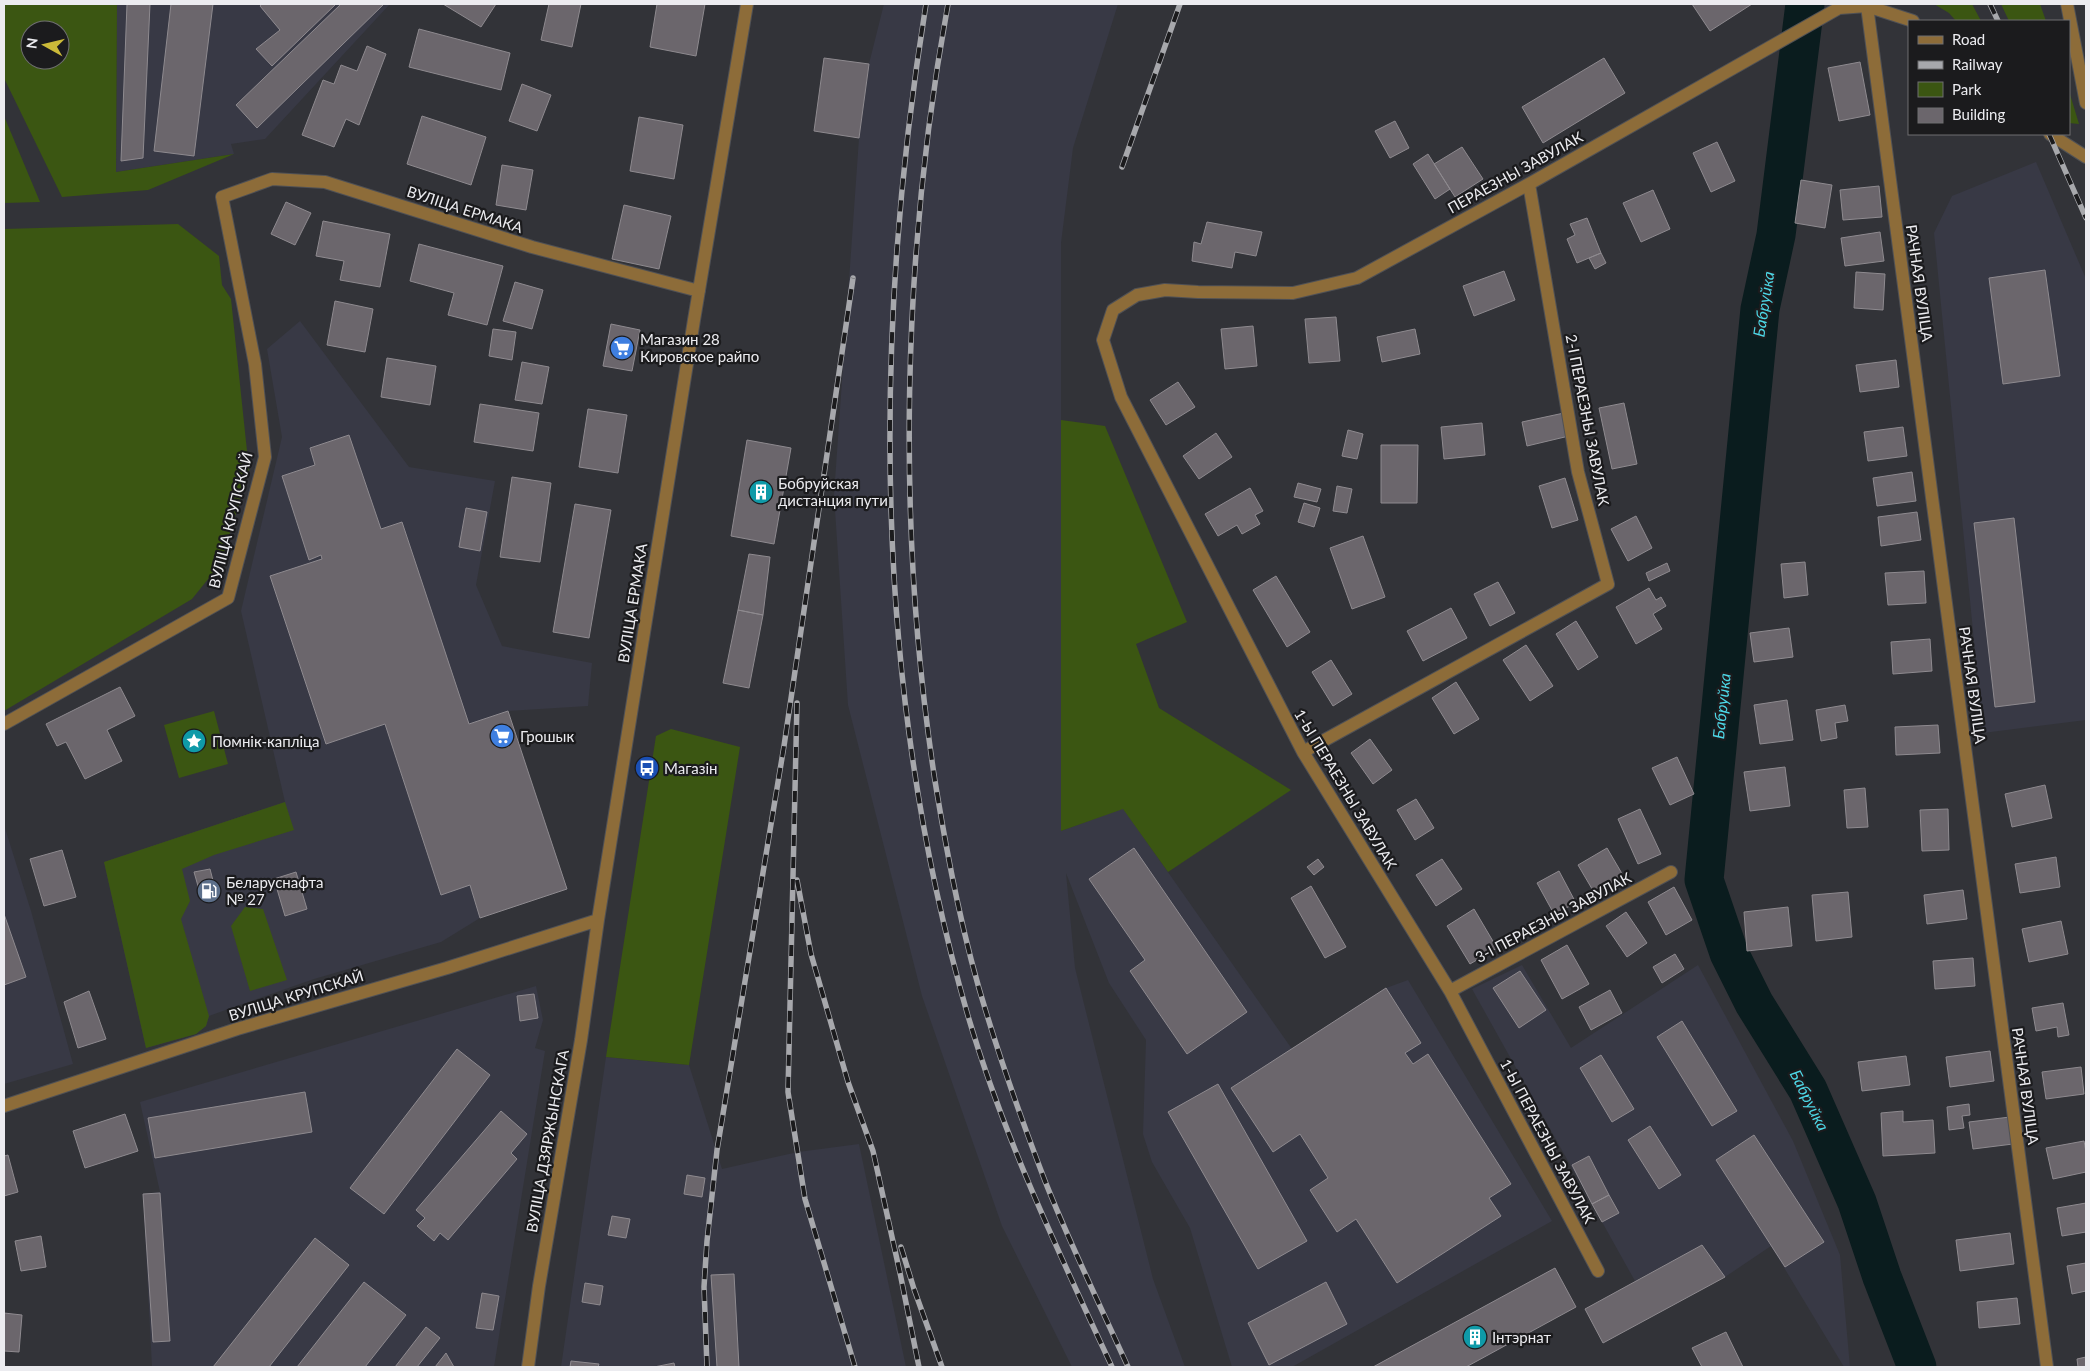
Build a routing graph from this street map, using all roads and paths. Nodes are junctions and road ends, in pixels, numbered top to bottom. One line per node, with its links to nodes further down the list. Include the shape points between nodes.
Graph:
1 (747, 4): 10 (street, ВУЛІЦА ЕРМАКА)
2 (2067, 4): 5 (street)
3 (1867, 6): 4 (street, ПЕРАЕЗНЫ ЗАВУЛАК); 8 (street, ПЕРАЕЗНЫ ЗАВУЛАК, via 1839,8); 20 (street, РАЧНАЯ ВУЛІЦА)
4 (1910, 20)
5 (2086, 103)
6 (2052, 135): 7 (street)
7 (2086, 157)
8 (1529, 184): 11 (street, ПЕРАЕЗНЫ ЗАВУЛАК, via 1356,278 1293,293 1165,290 1137,295); 13 (street, 2-І ПЕРАЕЗНЫ ЗАВУЛАК, via 1578,472 1608,584)
9 (222, 197): 10 (street, ВУЛІЦА ЕРМАКА, via 272,179 325,182 532,247); 12 (street, ВУЛІЦА КРУПСКАЙ, via 255,364 265,457 228,598)
10 (699, 291): 15 (street, ВУЛІЦА ЕРМАКА)
11 (1113, 310): 13 (street, 1-Ы ПЕРАЕЗНЫ ЗАВУЛАК, via 1103,340 1121,397)
12 (4, 724)
13 (1303, 752): 16 (street, 1-Ы ПЕРАЕЗНЫ ЗАВУЛАК)
14 (1671, 872): 16 (street, 3-І ПЕРАЕЗНЫ ЗАВУЛАК)
15 (598, 920): 17 (street, ВУЛІЦА КРУПСКАЙ, via 237,1029); 19 (street, ВУЛІЦА ДЗЯРЖЫНСКАГА)
16 (1450, 991): 18 (street, 1-Ы ПЕРАЕЗНЫ ЗАВУЛАК)
17 (4, 1106)
18 (1598, 1271)
19 (528, 1367)
20 (2047, 1367)

